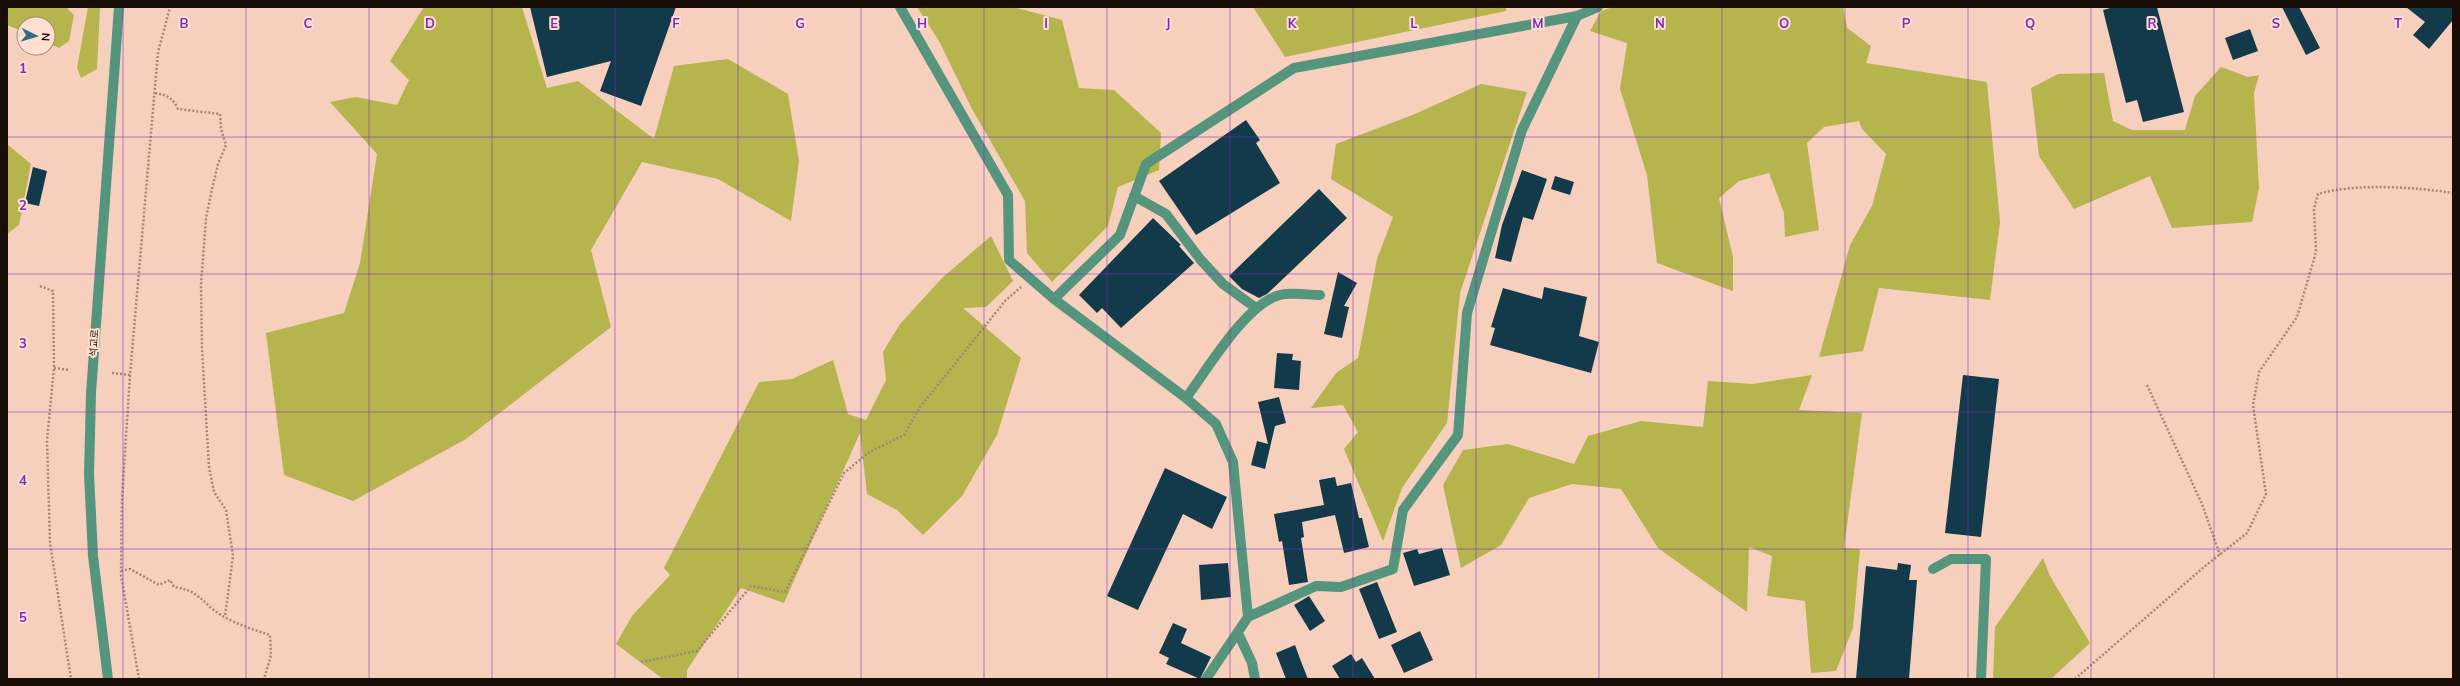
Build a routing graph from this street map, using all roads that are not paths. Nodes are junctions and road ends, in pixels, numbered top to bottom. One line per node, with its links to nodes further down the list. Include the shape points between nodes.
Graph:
1 (119, 7): 14 (street, 석교로, via 91,392 89,474 93,556)
2 (900, 7): 7 (street, via 1008,196 1009,260)
3 (1598, 7): 4 (street)
4 (1584, 12): 5 (street, via 1294,68 1146,164); 11 (street, via 1522,130 1467,313 1458,435 1403,510 1393,569 1341,587 1316,586)
5 (1134, 196): 7 (street, via 1120,235); 8 (street, via 1166,214 1200,259 1223,284)
6 (1320, 295): 8 (street, via 1280,295)
7 (1054, 298): 9 (street)
8 (1256, 308): 9 (street, via 1241,322)
9 (1186, 398): 11 (street, via 1216,424 1233,462)
10 (1933, 569): 16 (street, via 1951,559 1986,558)
11 (1248, 617): 12 (street)
12 (1238, 633): 13 (street); 15 (street)
13 (1257, 678)
14 (108, 679)
15 (1206, 679)
16 (1981, 679)

